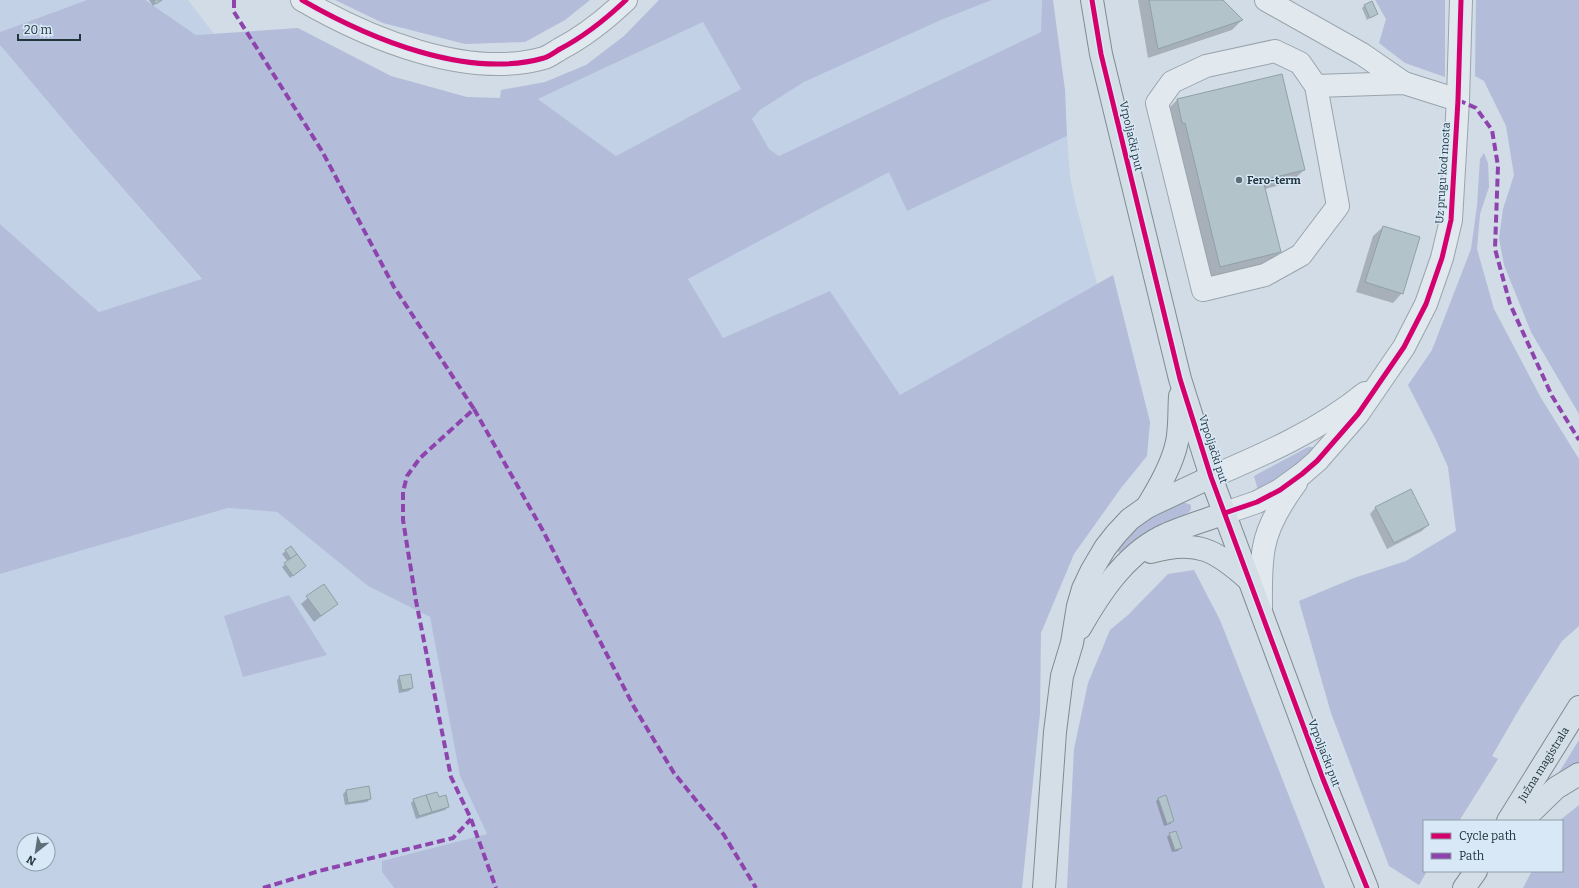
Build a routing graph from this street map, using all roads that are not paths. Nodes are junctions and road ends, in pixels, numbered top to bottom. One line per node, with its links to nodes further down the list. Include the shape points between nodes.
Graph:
1 (302, 0): 2 (street, via 326,14 376,36 426,53 476,63 513,64 546,57 578,39)
2 (626, 0)
3 (1092, 0): 9 (main road, Vrpoljački put, via 1103,62)
4 (1266, 0): 6 (street, via 1362,54)
5 (1461, 0): 8 (street, Uz prugu kod mosta)
6 (1404, 83): 7 (street); 8 (street)
7 (1316, 86): 7 (street, via 1338,206 1302,255 1265,275 1203,290 1158,103 1172,82 1206,66 1275,51 1300,63)
8 (1458, 100): 10 (street, Uz prugu kod mosta, via 1451,220 1442,258 1426,304 1404,346)
9 (1180, 379): 12 (main road, Vrpoljački put); 13 (main road, via 1177,442 1168,469)
10 (1381, 380): 11 (street, Uz prugu kod mosta, via 1358,414 1332,445); 12 (street, via 1357,400 1322,423 1255,458)
11 (1302, 474): 14 (street, via 1257,502); 17 (street, via 1273,520 1264,545)
12 (1211, 477): 13 (main road); 14 (main road, Vrpoljački put)
13 (1147, 507): 18 (main road, via 1130,519 1116,534 1092,570 1078,606)
14 (1225, 513): 15 (main road, via 1161,538); 16 (main road, Vrpoljački put)
15 (1134, 557): 16 (main road, via 1168,547 1198,547 1216,554); 18 (main road, via 1108,584)
16 (1250, 582): 17 (main road, Vrpoljački put)
17 (1261, 610): 25 (main road, Vrpoljački put, via 1323,779)
18 (1072, 643): 24 (main road, via 1062,676 1055,732)
19 (1579, 707): 21 (main road, Južna magistrala)
20 (1579, 774): 22 (main road, via 1556,788)
21 (1509, 820)
22 (1523, 820)
23 (1475, 872): 26 (main road)
24 (1044, 888)
25 (1367, 888)
26 (1464, 888)

